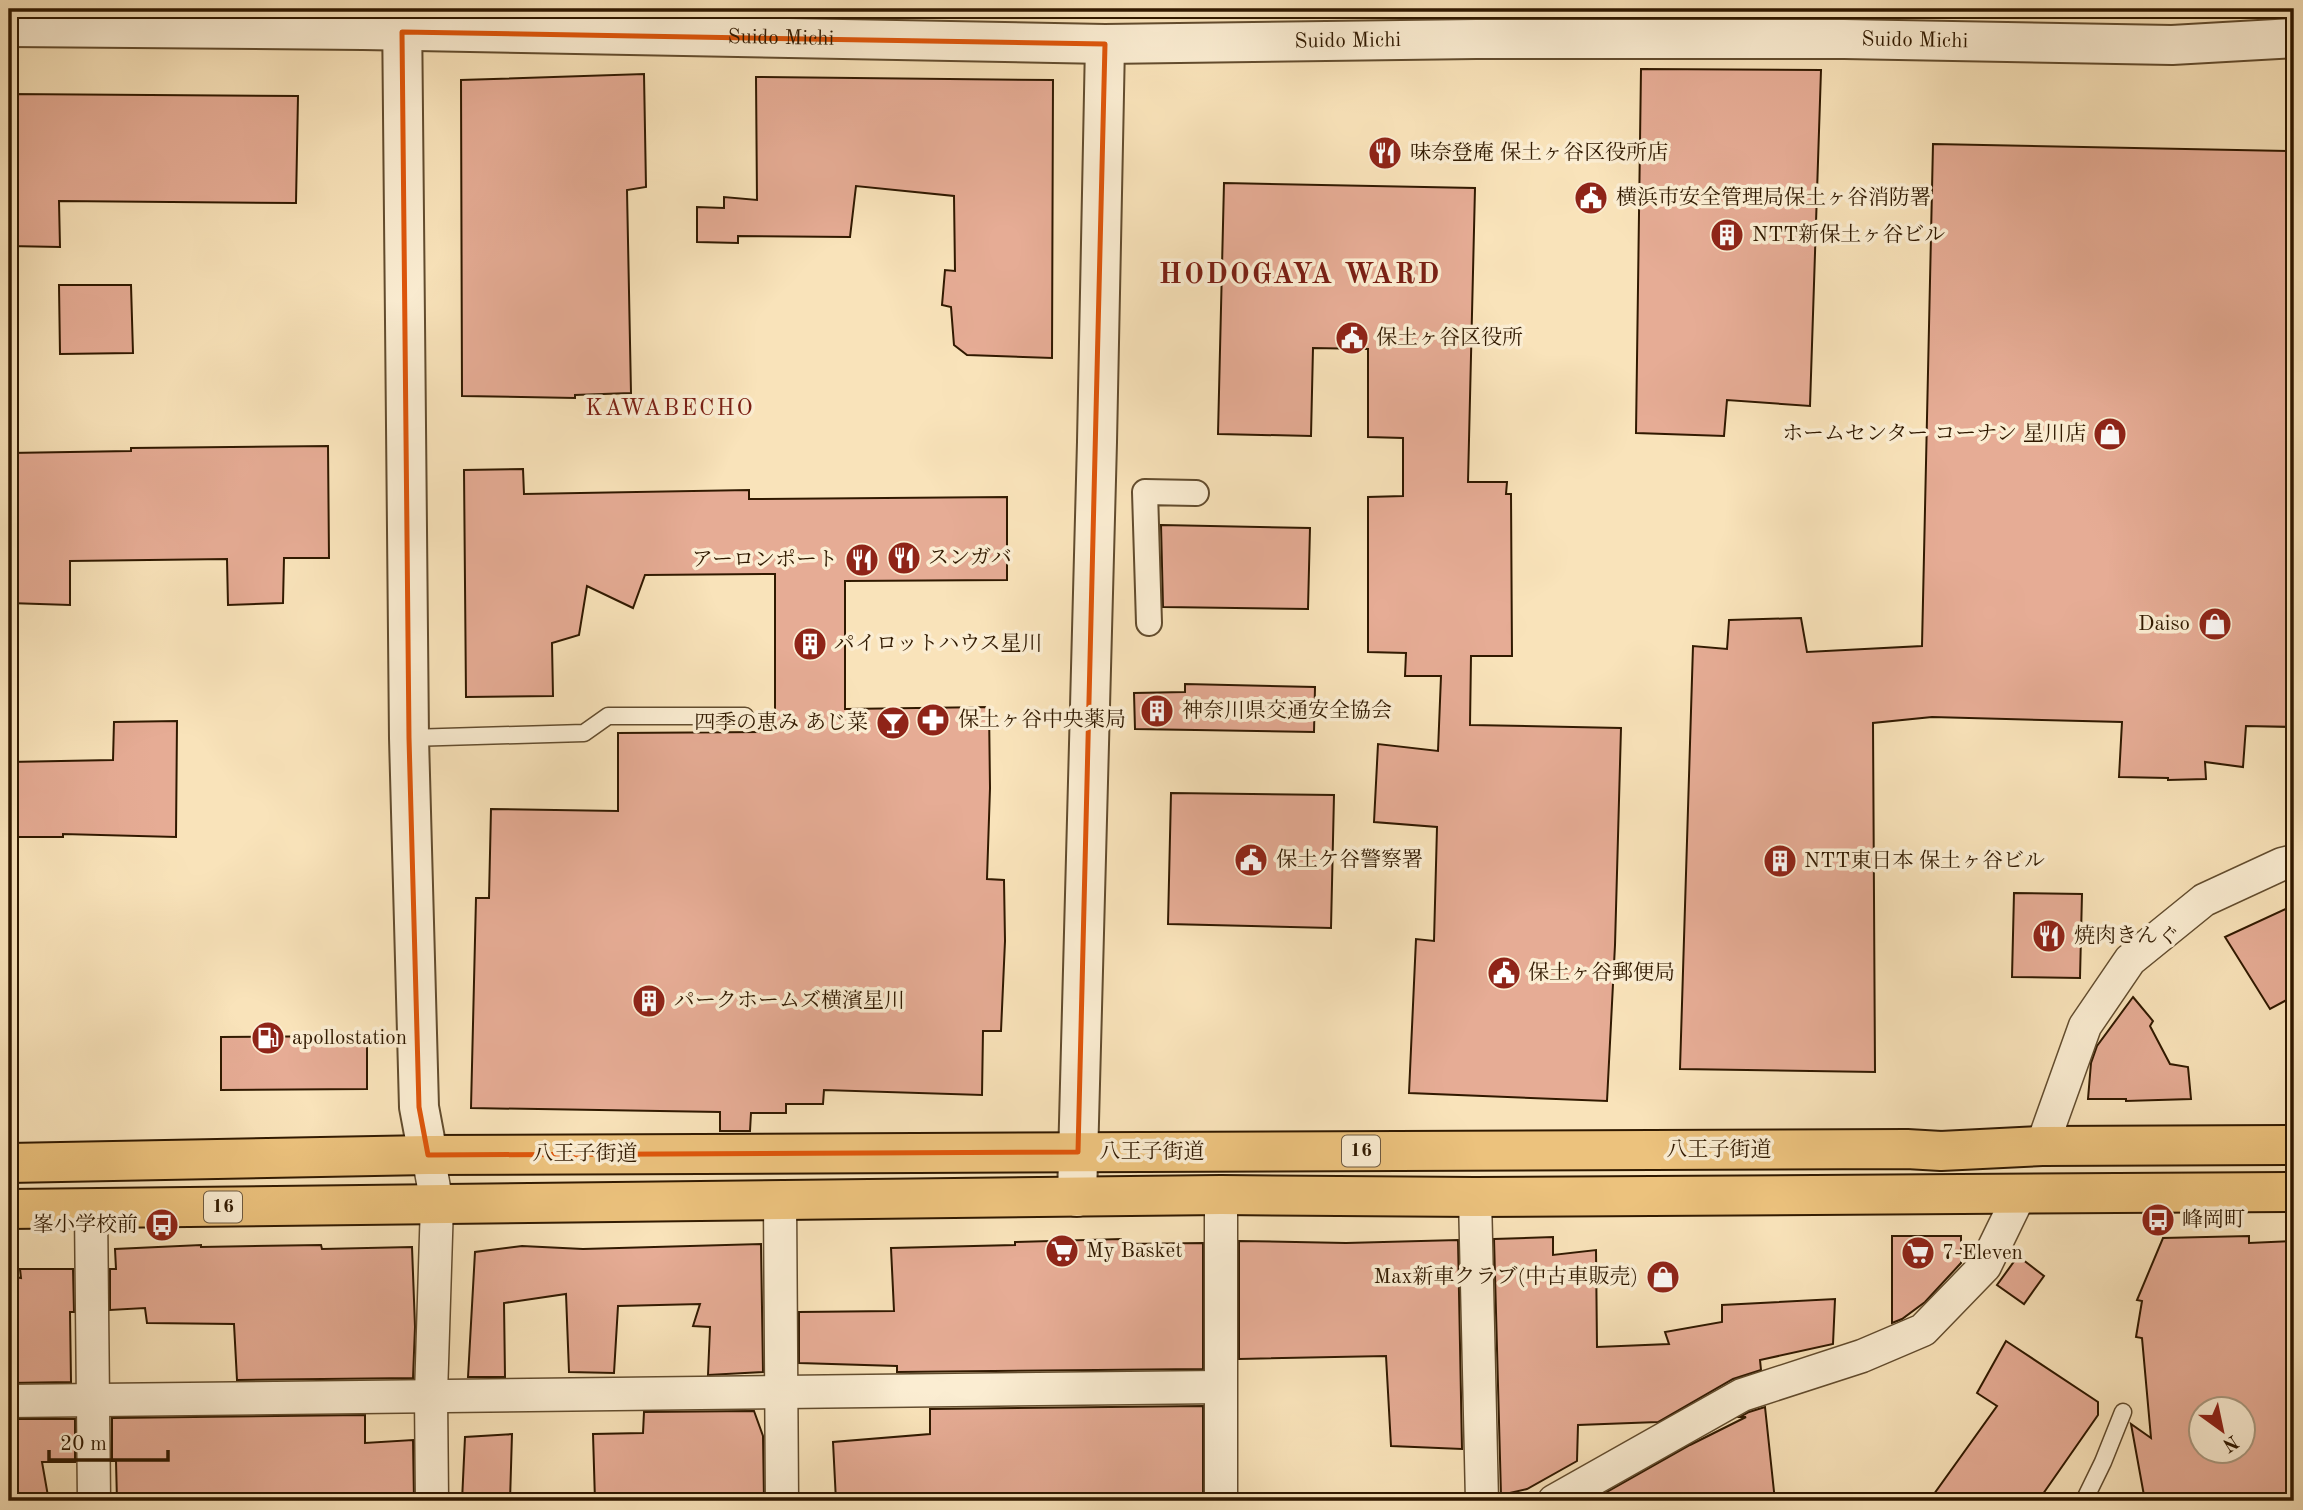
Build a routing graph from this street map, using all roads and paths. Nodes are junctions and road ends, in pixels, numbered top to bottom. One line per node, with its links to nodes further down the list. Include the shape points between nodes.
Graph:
1 (402, 20): 2 (street, Suido Michi); 4 (street, Suido Michi); 8 (street)
2 (9, 27)
3 (2294, 38): 4 (street, Suido Michi, via 2172,45 1844,39)
4 (1105, 44): 12 (street)
5 (1196, 493): 6 (street, via 1145,492)
6 (1149, 623)
7 (745, 716): 8 (lane, via 608,716 584,733)
8 (409, 738): 13 (street, via 419,1107)
9 (2294, 861): 11 (street, via 2204,901 2130,960 2085,1026)
10 (2294, 1145): 11 (highway, 八王子街道 / 16)
11 (2042, 1146): 12 (highway, 八王子街道 / 16, via 1941,1151)
12 (1078, 1152): 13 (highway, 八王子街道 / 16); 18 (street)
13 (429, 1155): 14 (highway, 八王子街道 / 16); 21 (street)
14 (9, 1163)
15 (2294, 1192): 16 (highway, 八王子街道 / 16)
16 (2020, 1194): 19 (highway, 八王子街道 / 16); 35 (street, via 1984,1265 1923,1330 1862,1356 1742,1395)
17 (1221, 1195): 18 (highway, 八王子街道 / 16); 19 (highway, 八王子街道 / 16); 24 (street)
18 (1077, 1197): 20 (highway, 八王子街道 / 16)
19 (1475, 1197): 34 (street)
20 (780, 1201): 21 (highway, 八王子街道 / 16); 25 (street)
21 (437, 1204): 22 (highway, 八王子街道 / 16); 26 (street)
22 (91, 1208): 23 (highway, 八王子街道 / 16); 27 (street)
23 (9, 1209)
24 (1220, 1387): 25 (street); 33 (street)
25 (780, 1392): 26 (street); 32 (street)
26 (431, 1395): 27 (street); 31 (street)
27 (93, 1399): 28 (street); 30 (street)
28 (9, 1401)
29 (2123, 1412): 36 (lane)
30 (94, 1501)
31 (432, 1501)
32 (782, 1501)
33 (1221, 1501)
34 (1482, 1501)
35 (1554, 1501)
36 (2084, 1501)

